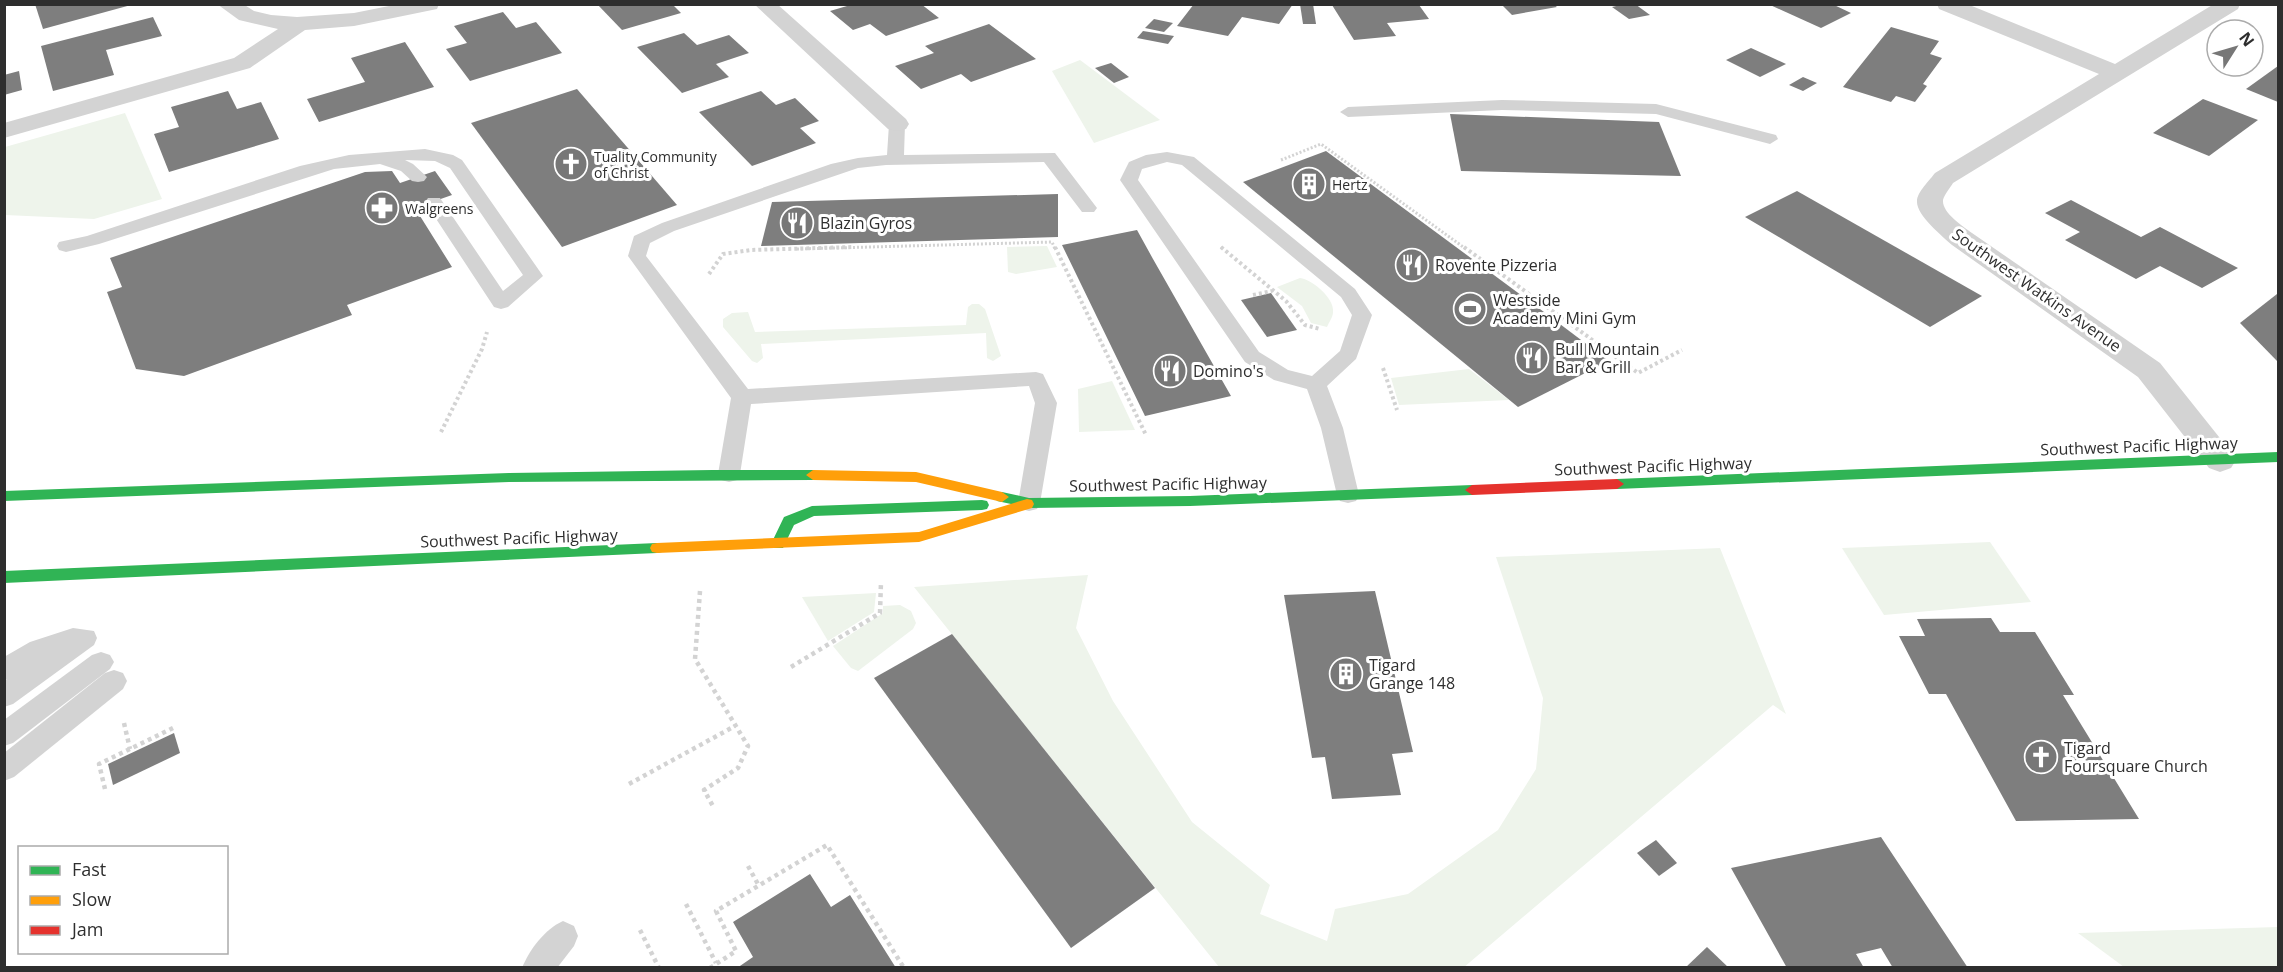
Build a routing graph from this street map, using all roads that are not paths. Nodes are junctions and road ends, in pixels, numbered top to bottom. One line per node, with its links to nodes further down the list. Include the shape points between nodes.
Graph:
1 (227, 4): 6 (street, via 271,22)
2 (429, 4): 6 (street, via 387,15)
3 (764, 4): 9 (street)
4 (1947, 4): 7 (street)
5 (2230, 4): 7 (street, Southwest Watkins Avenue)
6 (301, 23): 10 (street, via 242,63)
7 (2115, 72): 21 (street, Southwest Watkins Avenue, via 1944,178 1934,190 1930,204 1941,221 1962,239 2149,370)
8 (1348, 112): 11 (lane, via 1502,105 1656,110)
9 (897, 124): 13 (lane)
10 (4, 131)
11 (1770, 139)
12 (367, 159): 14 (lane, via 396,163); 15 (lane, via 429,155 449,158 533,276 501,303); 17 (lane, via 306,170)
13 (895, 160): 16 (lane, via 1049,157); 19 (lane, via 837,168 641,240 637,256)
14 (418, 177)
15 (434, 201)
16 (1088, 207)
17 (66, 246)
18 (1316, 384): 18 (lane, via 1348,354 1362,315 1348,293 1188,161 1167,157 1135,166 1129,180 1252,357 1281,375); 23 (lane, via 1332,428)
19 (742, 397): 22 (lane); 25 (lane, via 1036,380 1046,403)
20 (2278, 457): 21 (highway, Southwest Pacific Highway)
21 (2220, 460): 23 (highway, Southwest Pacific Highway)
22 (729, 474): 24 (highway, Southwest Pacific Highway); 25 (highway, Southwest Pacific Highway, via 916,477)
23 (1348, 495): 25 (highway, Southwest Pacific Highway)
24 (4, 496)
25 (1029, 503): 26 (highway, Southwest Pacific Highway, via 919,537); 26 (highway, via 812,511 792,517)
26 (778, 544): 27 (highway, Southwest Pacific Highway)
27 (4, 578)
28 (4, 670): 29 (lane, via 39,649 84,636)
29 (4, 696)
30 (4, 735): 31 (lane, via 107,671)
31 (4, 769)
32 (563, 936): 33 (lane)
33 (537, 968)

